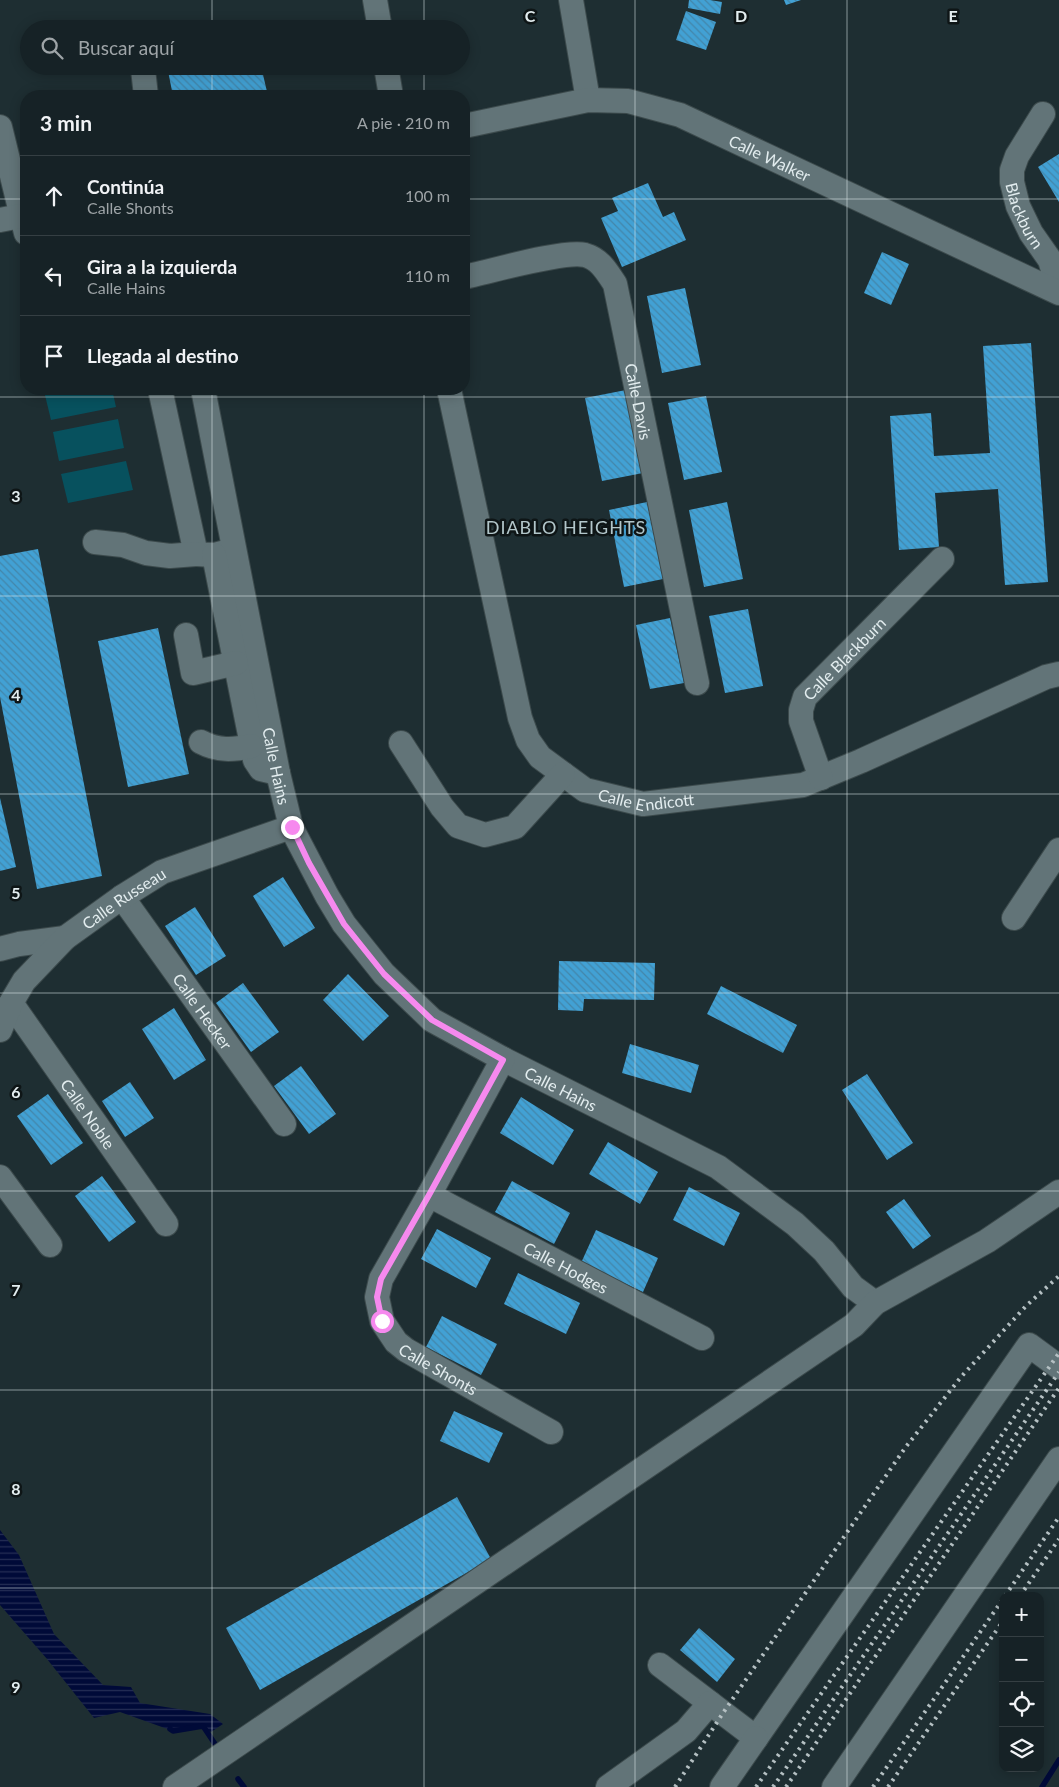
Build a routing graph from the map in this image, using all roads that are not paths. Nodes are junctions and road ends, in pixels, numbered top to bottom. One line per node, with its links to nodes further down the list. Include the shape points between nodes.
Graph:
1 (375, 0): 3 (street)
2 (571, 0): 8 (street)
3 (378, 20)
4 (144, 75): 6 (street)
5 (388, 75): 7 (street)
6 (145, 90)
7 (390, 90)
8 (588, 100): 10 (street, Calle Walker); 14 (street, Calle Walker, via 628,101 680,115)
9 (1043, 114): 14 (street, Blackburn, via 1017,156 1012,182 1018,206 1050,260)
10 (470, 125)
11 (0, 127): 12 (street)
12 (19, 221)
13 (470, 277): 24 (street, Calle Davis, via 562,255 585,255 601,264 615,284)
14 (1059, 292)
15 (162, 395): 19 (street)
16 (203, 395): 19 (street, Calle Hains)
17 (450, 395): 29 (street, Calle Endicott, via 520,718 528,740 540,756)
18 (94, 542): 19 (street, via 170,556)
19 (214, 553): 22 (street); 28 (street, Calle Hains)
20 (942, 559): 30 (street, Calle Blackburn, via 805,697 801,721)
21 (186, 635): 22 (street, via 193,672)
22 (236, 663): 27 (street)
23 (1059, 674): 30 (street, Calle Endicott)
24 (696, 684)
25 (201, 742): 27 (street, via 221,749)
26 (401, 743): 29 (street, via 458,826 485,835 515,827)
27 (251, 746): 28 (street, via 261,768)
28 (278, 773): 31 (street, Calle Hains)
29 (563, 774): 30 (street, Calle Endicott, via 585,790 643,804 803,785)
30 (820, 778)
31 (292, 827): 33 (street, Calle Russeau, via 162,872); 39 (street, Calle Hains, via 344,924 384,974 432,1020)
32 (1059, 850): 34 (street)
33 (122, 897): 35 (street, Calle Russeau); 40 (street, Calle Hecker)
34 (1014, 918)
35 (65, 938): 36 (street); 37 (street, Calle Russeau, via 24,981)
36 (0, 949)
37 (11, 1003): 38 (street, Calle Russeau); 44 (street, Calle Noble)
38 (0, 1030)
39 (503, 1060): 43 (street, Calle Shonts); 46 (street, Calle Hains, via 718,1167 795,1224 824,1251 853,1287)
40 (284, 1124)
41 (0, 1177): 45 (street)
42 (1059, 1192): 46 (street, via 987,1241)
43 (429, 1195): 47 (street, Calle Hodges); 49 (street, Calle Shonts, via 381,1279 377,1297 382,1321 396,1342 406,1350)
44 (166, 1224)
45 (50, 1245)
46 (875, 1303): 54 (street, via 854,1325)
47 (702, 1338)
48 (1059, 1367): 53 (street, via 1029,1345)
49 (551, 1432)
50 (1059, 1459): 57 (street)
51 (660, 1665): 52 (street)
52 (710, 1703): 53 (street); 55 (street, via 686,1731)
53 (756, 1738): 56 (street)
54 (176, 1787)
55 (608, 1787)
56 (722, 1787)
57 (834, 1787)

